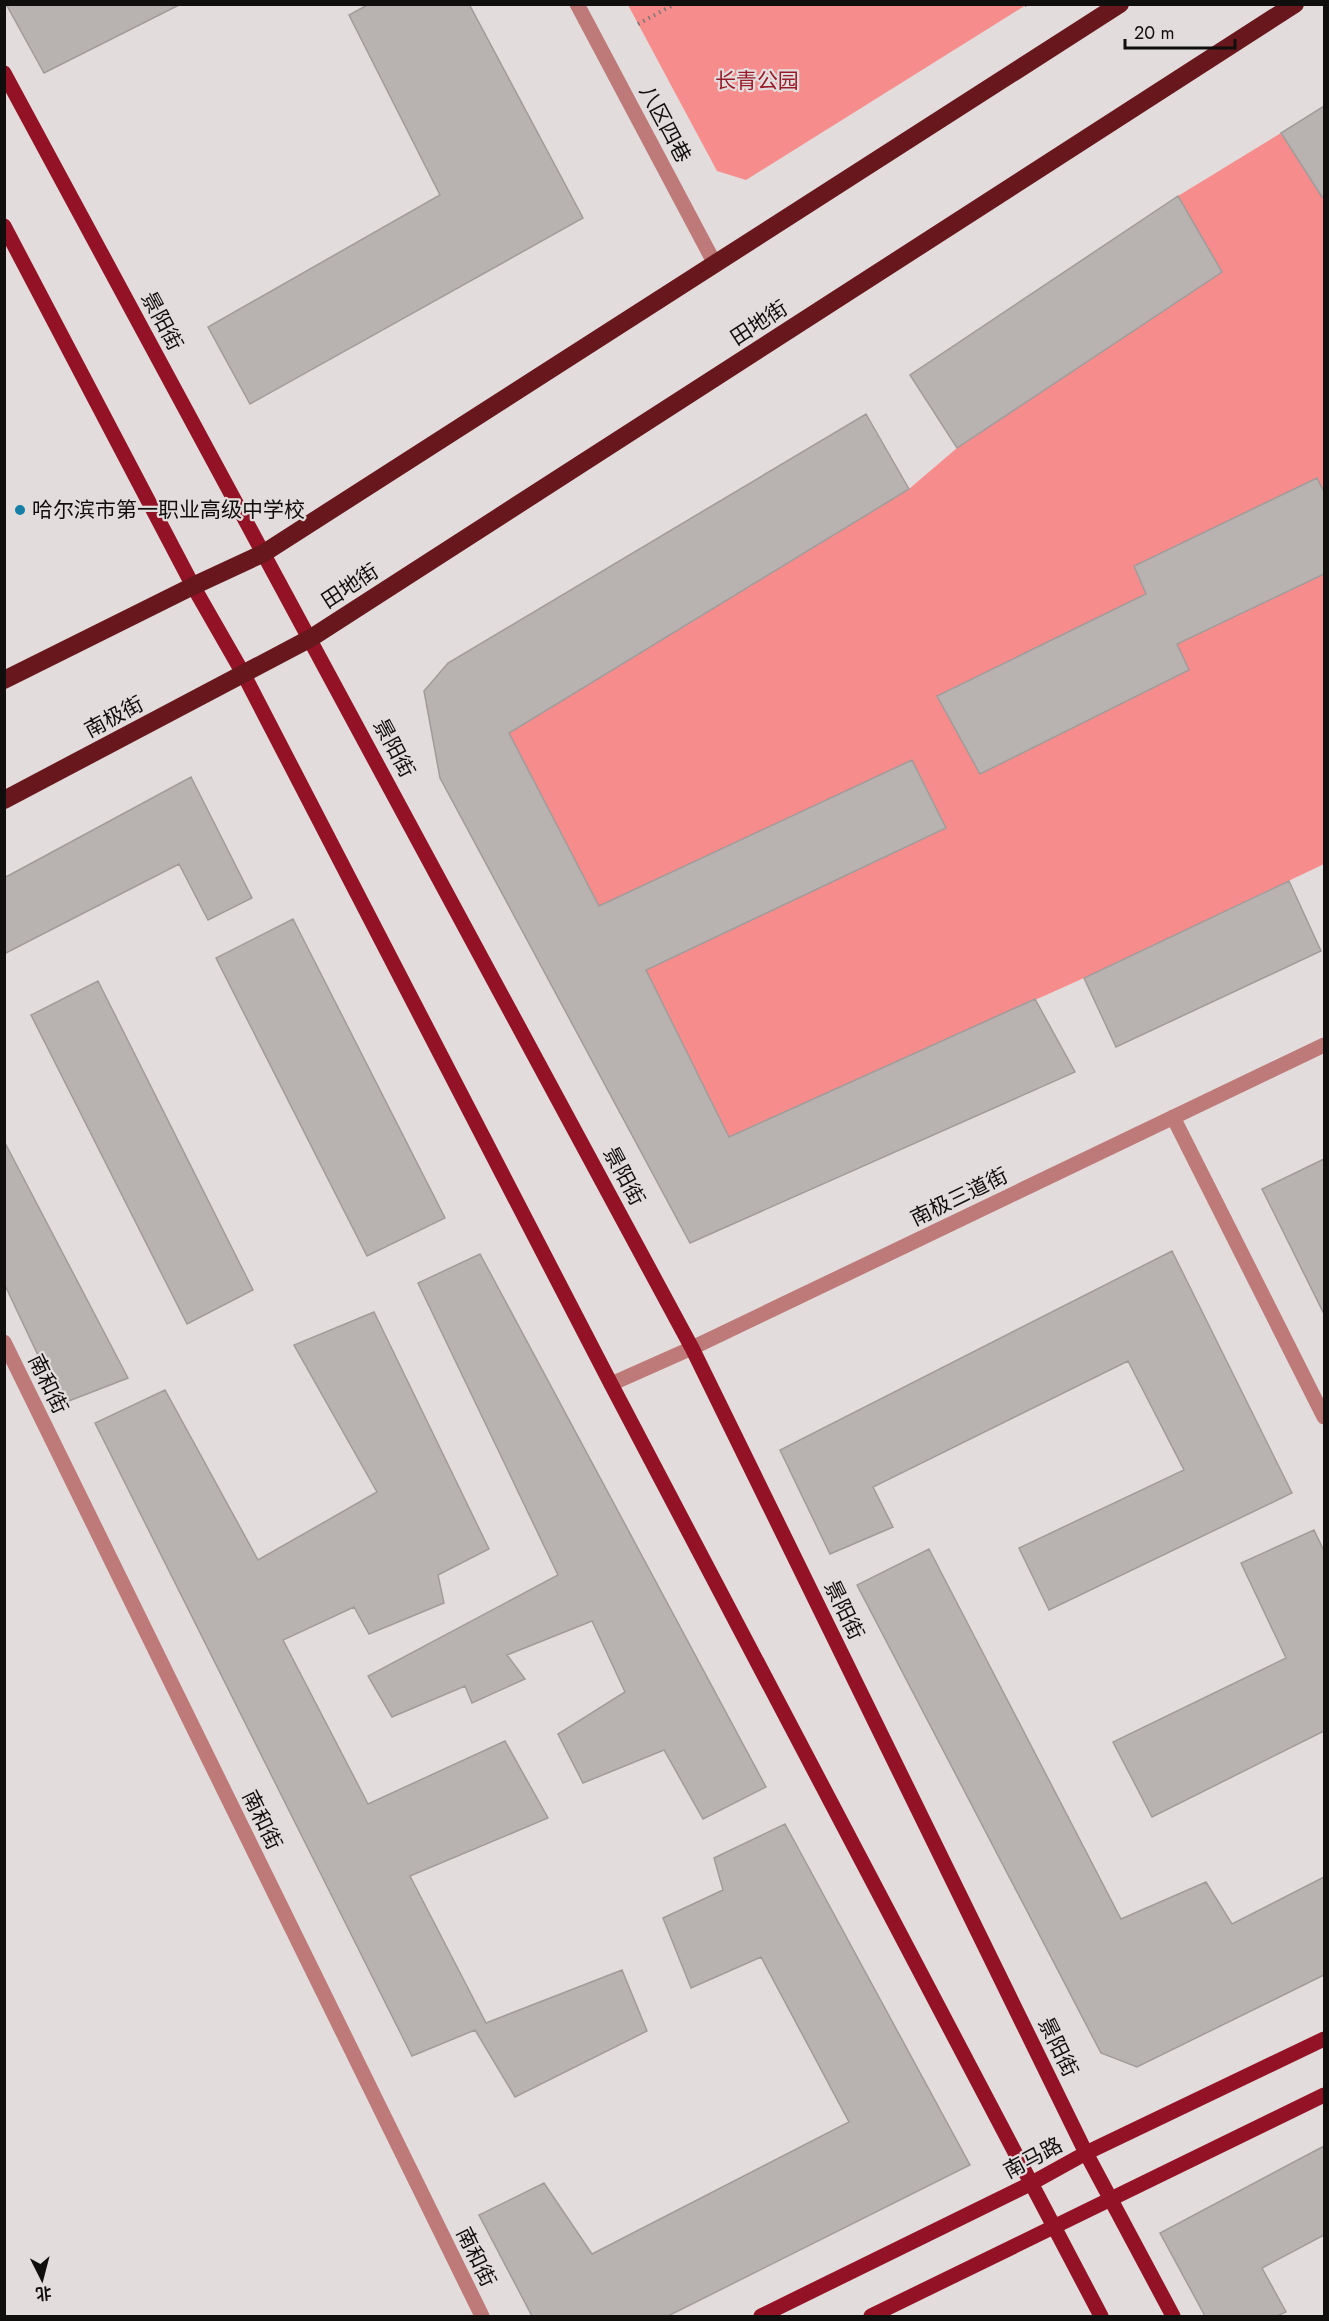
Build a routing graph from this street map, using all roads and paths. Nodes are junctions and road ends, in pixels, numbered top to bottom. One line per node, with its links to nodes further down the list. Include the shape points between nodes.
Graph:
1 (577, 4): 10 (street, 八区四巷)
2 (675, 4): 7 (path)
3 (1021, 4): 4 (path)
4 (1026, 4)
5 (1120, 4): 10 (highway)
6 (1294, 4): 13 (highway, 田地街)
7 (638, 24)
8 (4, 73): 11 (main road, 景阳街)
9 (4, 226): 12 (main road)
10 (715, 264): 11 (highway)
11 (264, 554): 12 (highway); 13 (main road, 景阳街)
12 (193, 586): 14 (main road); 15 (highway)
13 (311, 638): 14 (highway, 田地街); 20 (main road, 景阳街)
14 (244, 675): 16 (highway, 南极街); 21 (main road)
15 (4, 680)
16 (4, 800)
17 (1324, 1046): 18 (street, 南极三道街)
18 (1173, 1117): 20 (street, 南极三道街); 22 (street)
19 (4, 1342): 29 (street, 南和街)
20 (693, 1348): 21 (street, 南极三道街); 25 (main road, 景阳街)
21 (611, 1384): 26 (main road)
22 (1324, 1417)
23 (1324, 2039): 25 (main road, 南马路)
24 (1324, 2095): 27 (main road)
25 (1086, 2153): 26 (main road, 南马路); 27 (main road, 景阳街)
26 (1030, 2184): 28 (main road); 30 (main road, 南马路)
27 (1110, 2200): 28 (main road); 33 (main road, 景阳街)
28 (1053, 2227): 31 (main road); 32 (main road)
29 (482, 2316)
30 (761, 2316)
31 (871, 2316)
32 (1101, 2316)
33 (1173, 2316)

